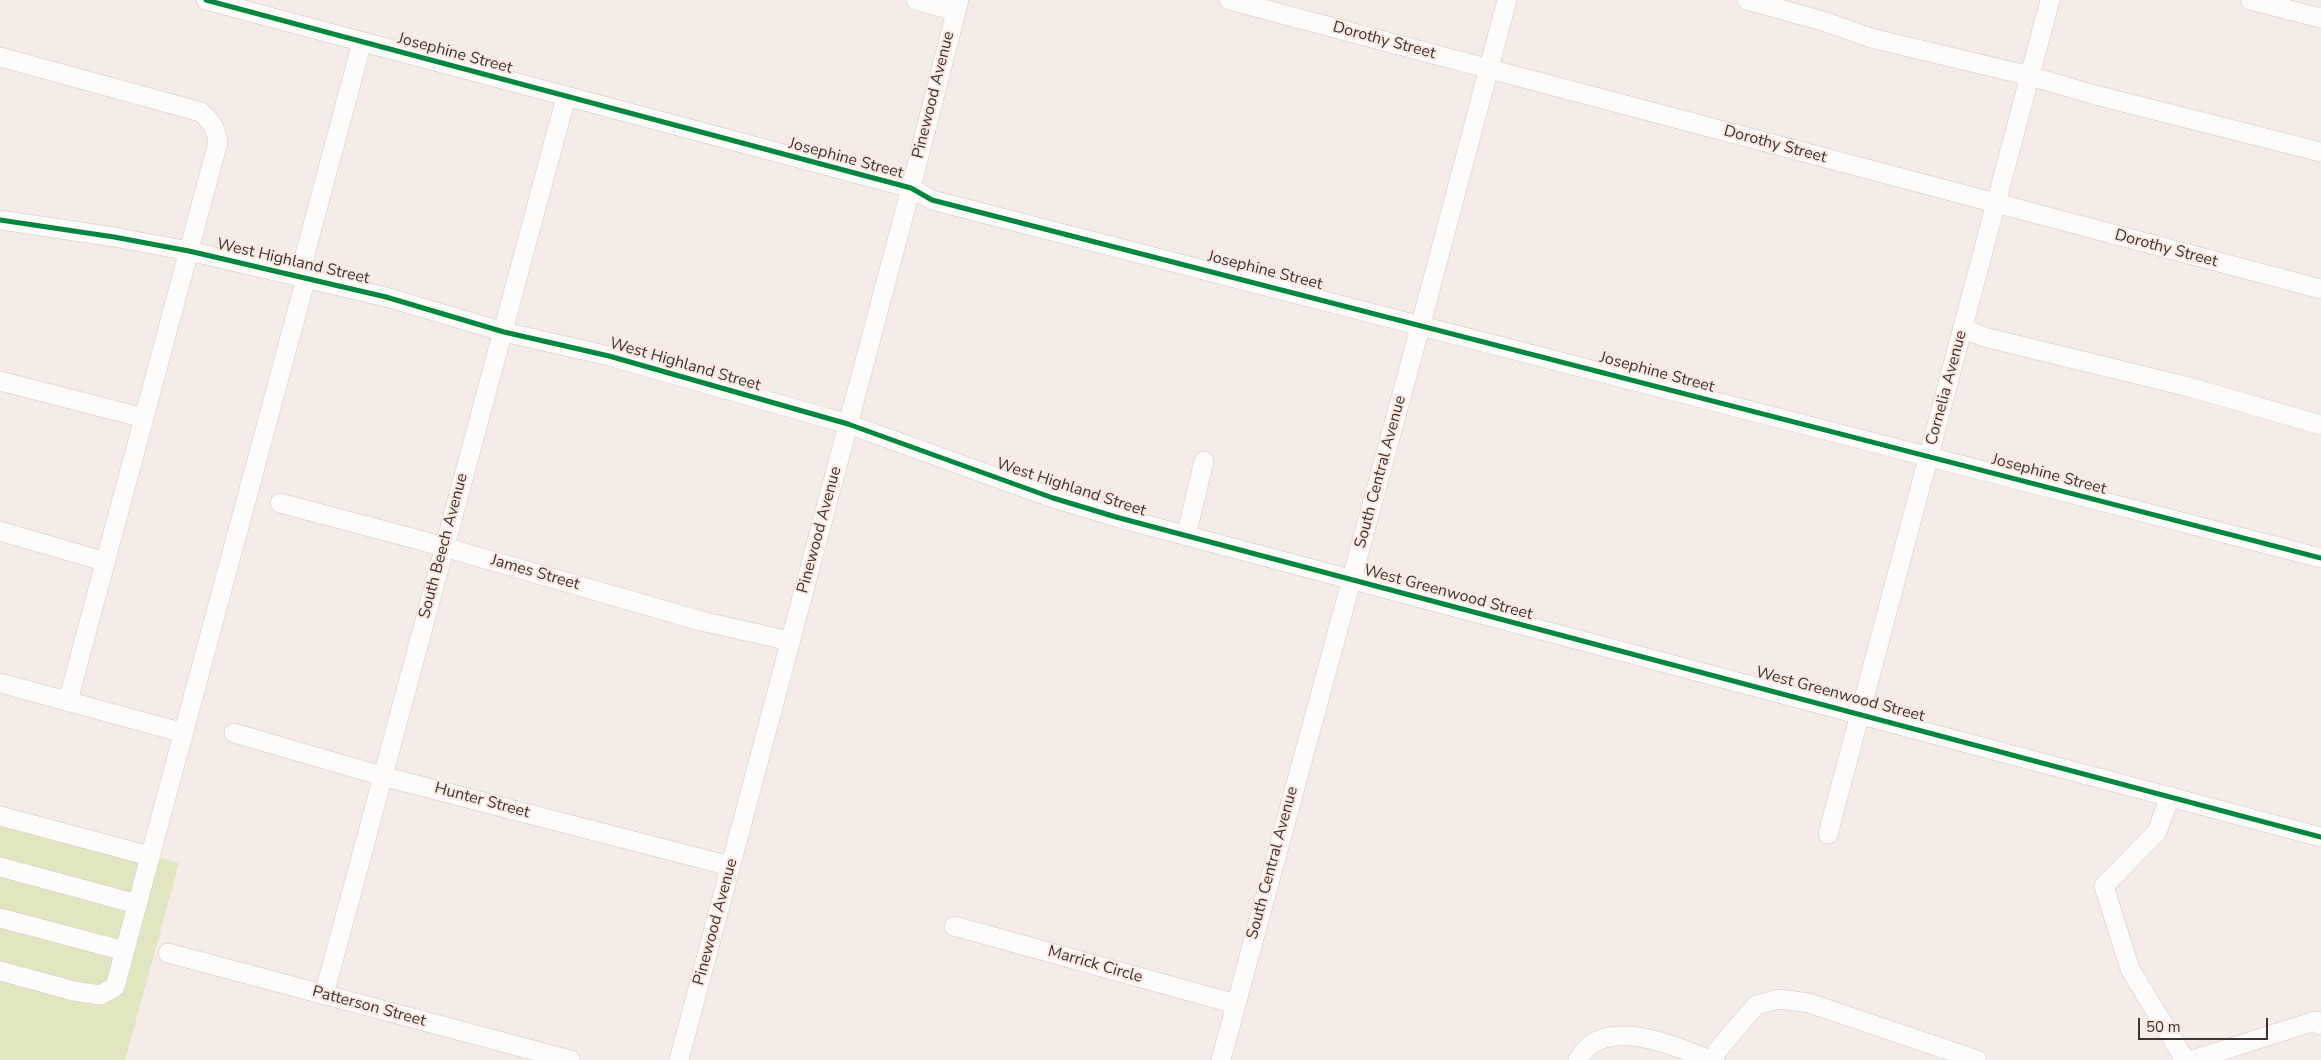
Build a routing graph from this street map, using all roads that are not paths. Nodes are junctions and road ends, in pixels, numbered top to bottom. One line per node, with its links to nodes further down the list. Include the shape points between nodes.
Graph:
1 (206, 0): 10 (street, Josephine Street)
2 (916, 0): 8 (street)
3 (1229, 0): 12 (street, Dorothy Street)
4 (1507, 0): 12 (street, South Central Avenue)
5 (1747, 0): 13 (street, via 1871,38)
6 (2050, 0): 13 (street, Cornelia Avenue)
7 (2250, 0): 9 (street)
8 (957, 6): 16 (street, Pinewood Avenue)
9 (2321, 18)
10 (362, 42): 14 (street, Josephine Street); 20 (street)
11 (0, 57): 19 (street, via 201,112 210,120 218,142)
12 (1489, 69): 17 (street, Dorothy Street); 22 (street, South Central Avenue)
13 (2030, 76): 15 (street); 17 (street, Cornelia Avenue)
14 (566, 97): 16 (street, Josephine Street); 24 (street, South Beech Avenue)
15 (2321, 152)
16 (911, 188): 22 (street, Josephine Street, via 932,200); 27 (street, Pinewood Avenue)
17 (1996, 204): 21 (street, Dorothy Street); 23 (street, Cornelia Avenue)
18 (0, 220): 19 (street, West Highland Street, via 114,236)
19 (189, 251): 20 (street, West Highland Street); 26 (street)
20 (303, 277): 24 (street, West Highland Street, via 386,297); 42 (street)
21 (2321, 289)
22 (1421, 324): 29 (street, Josephine Street); 37 (street, South Central Avenue)
23 (1963, 328): 28 (street, via 1984,337 2189,387); 29 (street, Cornelia Avenue)
24 (504, 332): 27 (street, West Highland Street, via 618,359); 34 (street, South Beech Avenue)
25 (0, 381): 26 (street)
26 (144, 418): 36 (street)
27 (848, 424): 33 (street, West Highland Street, via 1053,498); 38 (street, Pinewood Avenue)
28 (2321, 425)
29 (1928, 458): 35 (street, Josephine Street); 41 (street, Cornelia Avenue)
30 (1204, 461): 33 (street)
31 (280, 503): 34 (street, James Street)
32 (0, 531): 36 (street)
33 (1186, 536): 37 (street, West Highland Street)
34 (444, 547): 38 (street, James Street, via 701,621); 44 (street, South Beech Avenue)
35 (2321, 558)
36 (106, 562): 40 (street)
37 (1351, 580): 41 (street, West Greenwood Street); 59 (street, South Central Avenue)
38 (790, 641): 50 (street, Pinewood Avenue)
39 (0, 682): 40 (street)
40 (68, 701): 42 (street)
41 (1860, 714): 45 (street, West Greenwood Street); 47 (street, Cornelia Avenue)
42 (184, 733): 49 (street)
43 (234, 734): 44 (street, Hunter Street)
44 (382, 776): 50 (street, Hunter Street); 58 (street, South Beech Avenue)
45 (2170, 796): 48 (street, West Greenwood Street); 68 (street, via 2157,832 2104,886 2130,969)
46 (0, 816): 49 (street)
47 (1828, 834)
48 (2321, 837)
49 (150, 856): 52 (street)
50 (730, 866): 62 (street, Pinewood Avenue)
51 (0, 867): 52 (street)
52 (137, 904): 55 (street)
53 (0, 918): 55 (street)
54 (954, 926): 59 (street, Marrick Circle)
55 (125, 951): 57 (street, via 115,987 100,995)
56 (168, 953): 58 (street, Patterson Street)
57 (0, 971)
58 (324, 996): 61 (street, Patterson Street)
59 (1236, 1004): 63 (street, South Central Avenue)
60 (2321, 1025): 69 (street, via 2315,1021)
61 (570, 1060)
62 (679, 1060)
63 (1221, 1060)
64 (1578, 1060): 65 (street, via 1584,1049 1600,1038 1625,1036 1660,1040)
65 (1710, 1060)
66 (1714, 1060): 67 (street, via 1717,1051 1756,1005 1779,999 1809,1003)
67 (1977, 1060)
68 (2185, 1060)
69 (2192, 1060)

